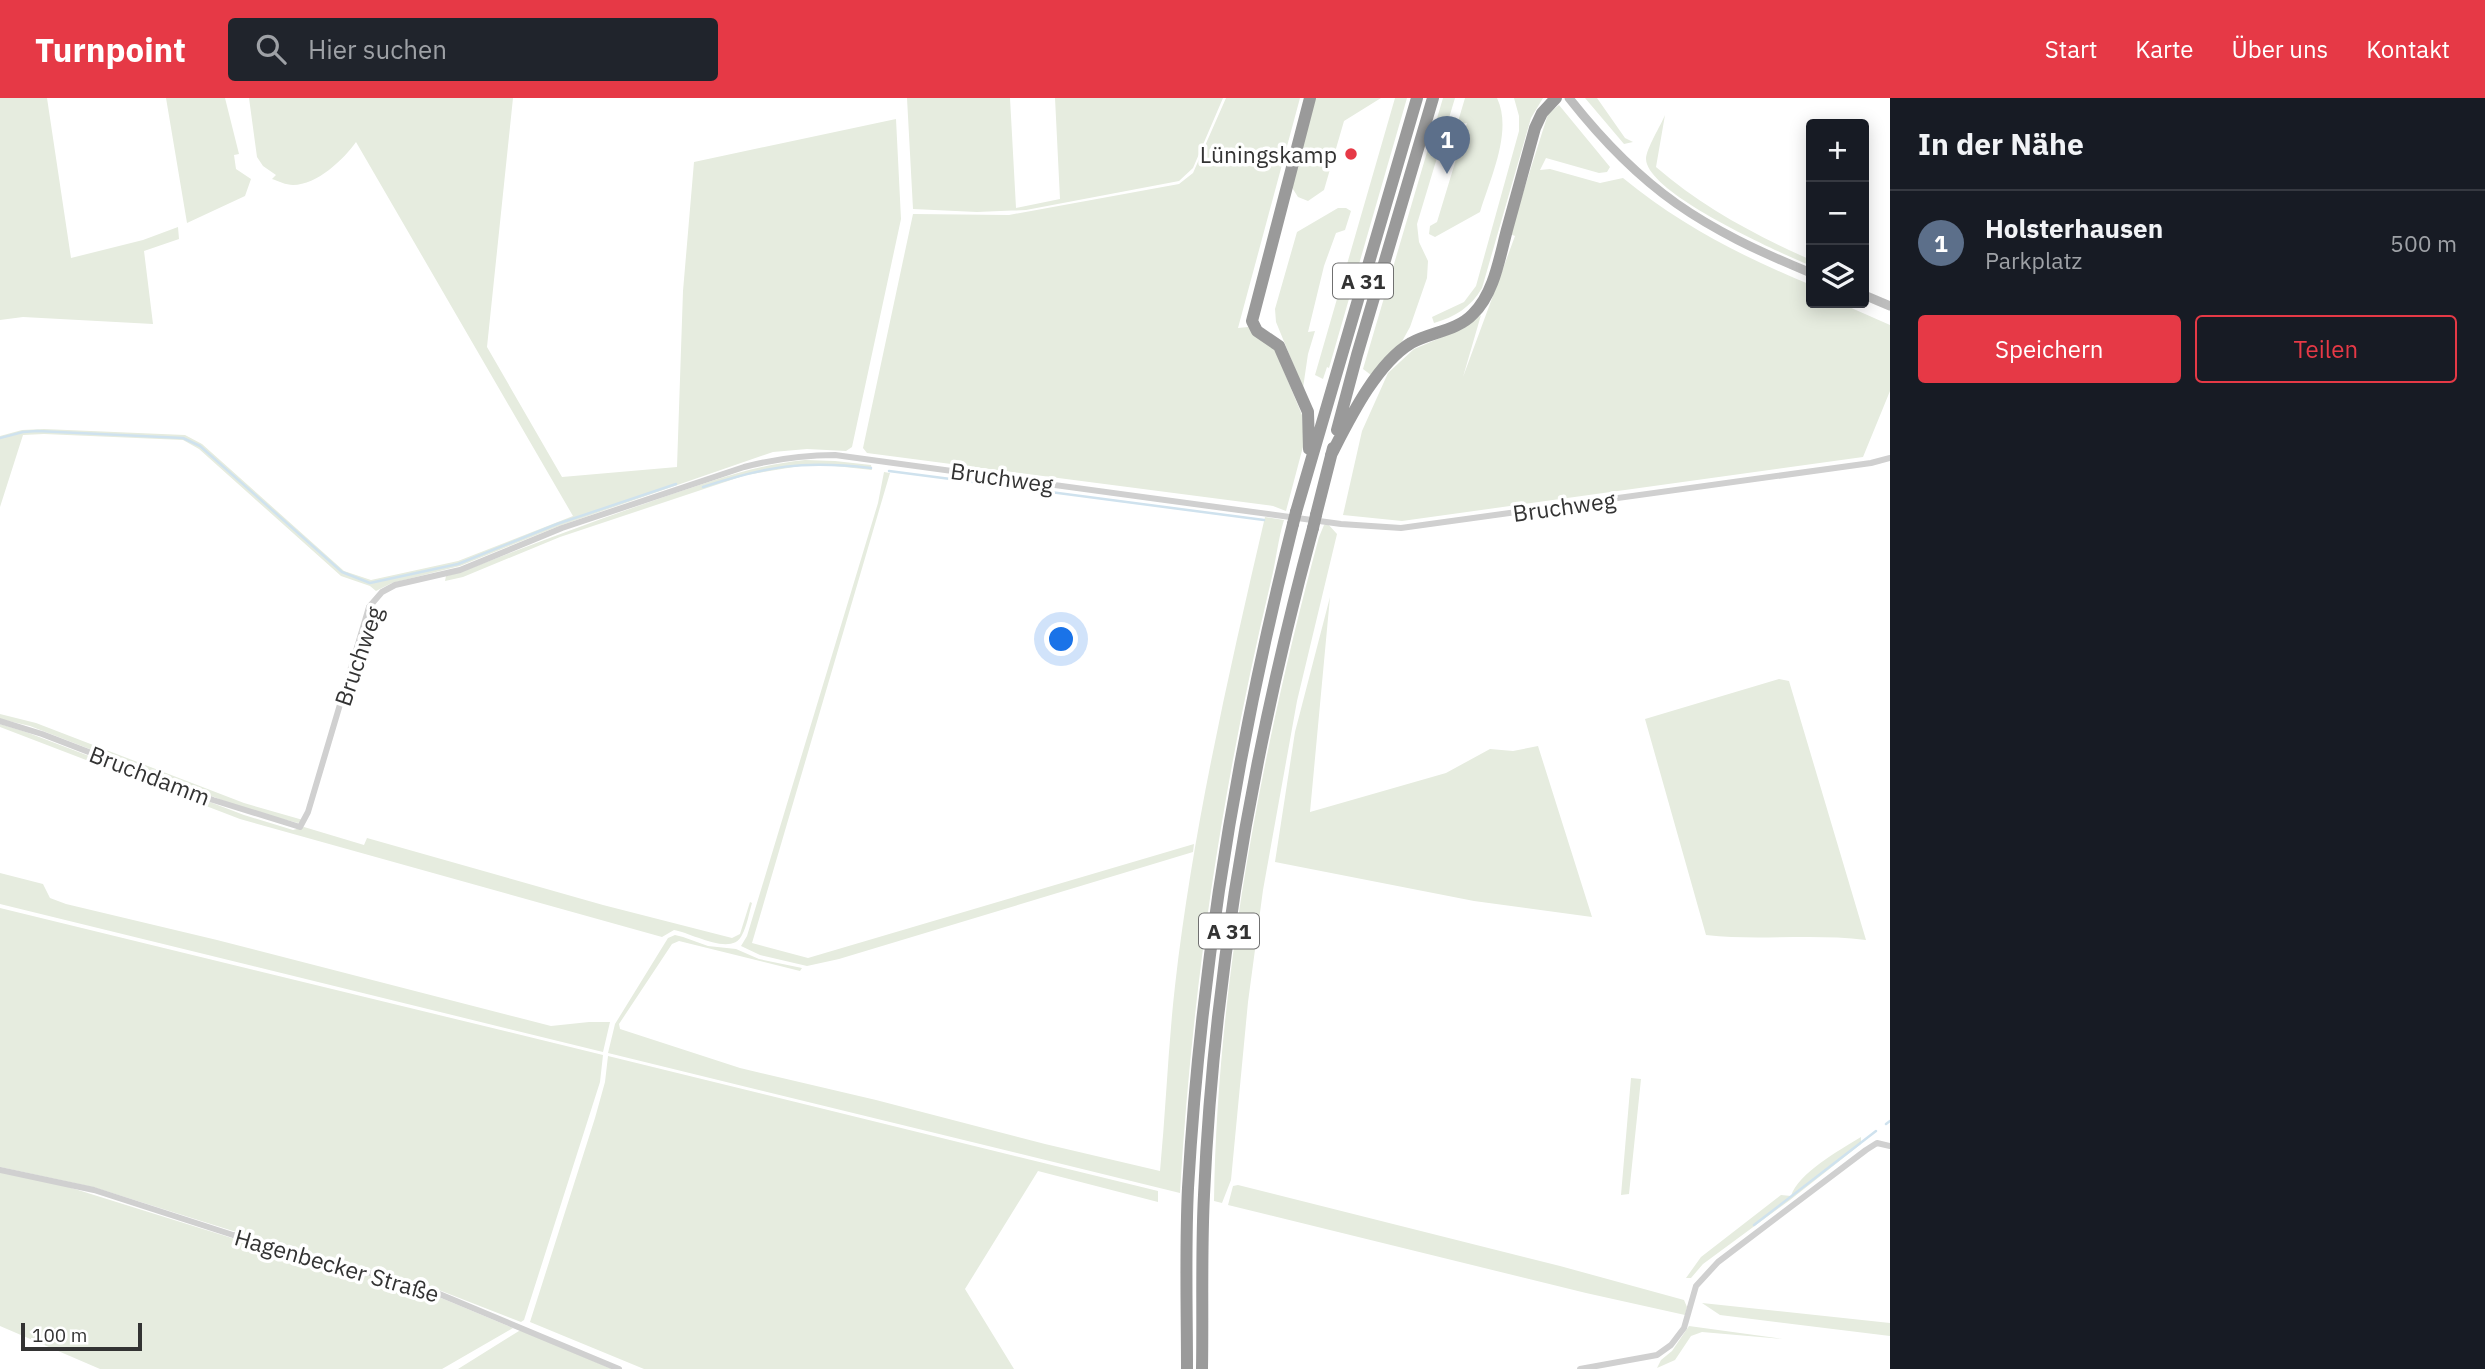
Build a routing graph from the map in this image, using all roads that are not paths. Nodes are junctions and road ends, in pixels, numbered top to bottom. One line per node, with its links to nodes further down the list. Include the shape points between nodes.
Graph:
1 (1310, 98): 11 (highway, via 1252,321 1257,331 1279,346 1308,412)
2 (1417, 98): 11 (highway, A 31)
3 (1433, 98): 9 (highway, A 31)
4 (1556, 98): 9 (highway, via 1535,128 1493,280 1481,305 1461,324 1416,340 1395,357 1354,409)
5 (1569, 98): 6 (main road, via 1624,162 1670,201 1729,237)
6 (1806, 271)
7 (1869, 297): 8 (main road)
8 (1890, 306)
9 (1331, 455): 18 (highway, A 31, via 1286,625 1237,877 1204,1192)
10 (1890, 458): 13 (street, Bruchweg, via 1401,528 1341,524 835,455 774,459 562,528 460,570 382,592 369,607)
11 (1310, 464): 17 (highway, A 31, via 1268,622 1216,910 1188,1189)
12 (0, 722): 13 (street, Bruchdamm)
13 (300, 827)
14 (1890, 1146): 19 (street, via 1877,1143 1866,1150 1718,1262 1696,1286 1684,1328 1671,1345 1657,1355)
15 (0, 1170): 16 (street, Hagenbecker Straße, via 94,1191 425,1288)
16 (619, 1369)
17 (1187, 1369)
18 (1202, 1369)
19 (1580, 1369)

